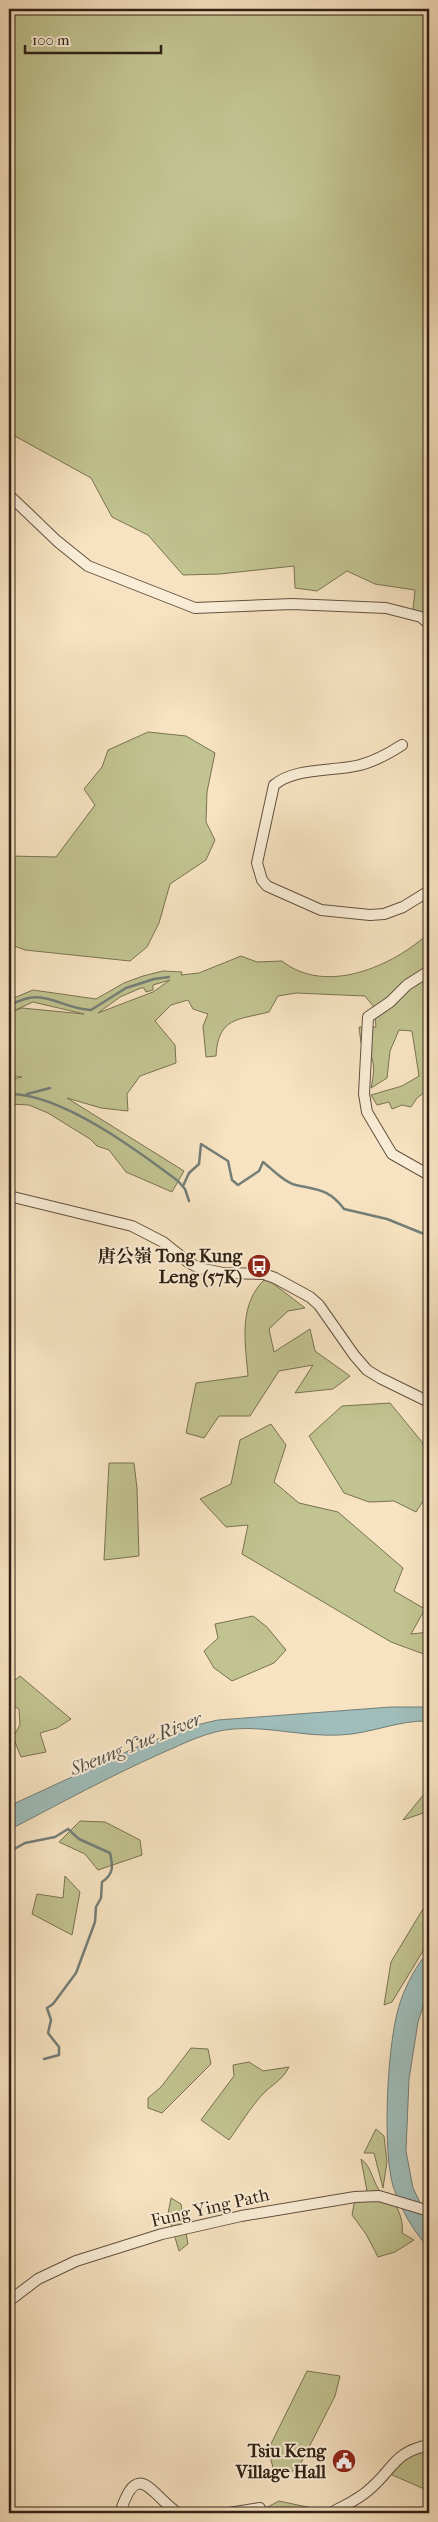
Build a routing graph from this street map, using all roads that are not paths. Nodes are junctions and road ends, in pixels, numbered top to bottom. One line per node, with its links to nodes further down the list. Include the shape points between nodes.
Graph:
1 (9, 495): 2 (street, via 88,566 195,608 292,604 386,608 413,614)
2 (429, 624)
3 (402, 746): 4 (street, via 378,760 294,775 274,786 258,872 268,886 321,910 384,914)
4 (429, 891)
5 (429, 971): 6 (street, via 368,1017 364,1094 367,1112 392,1154)
6 (429, 1175)
7 (9, 1196): 8 (street, via 132,1226 163,1242 199,1268 223,1273 264,1274 275,1278 310,1297 367,1370)
8 (429, 1402)
9 (429, 2211): 10 (street, Fung Ying Path, via 378,2196 318,2202 162,2234 76,2261 38,2279)
10 (9, 2301)
11 (429, 2445): 16 (street, via 398,2458 370,2489)
12 (260, 2508): 15 (street)
13 (120, 2513): 14 (street, via 126,2492 140,2484 151,2488)
14 (178, 2513)
15 (229, 2513)
16 (331, 2513)

